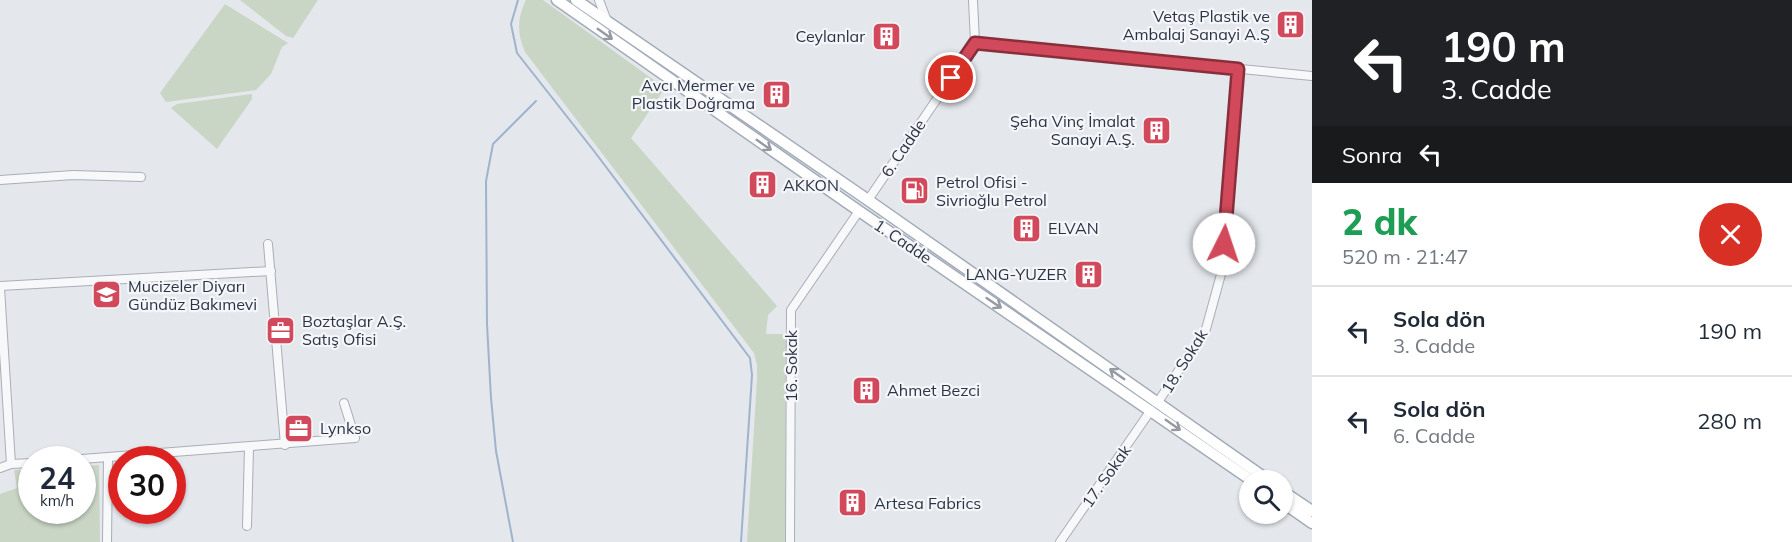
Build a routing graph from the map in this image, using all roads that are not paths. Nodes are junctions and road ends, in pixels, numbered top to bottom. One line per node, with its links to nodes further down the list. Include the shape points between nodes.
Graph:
1 (557, 0): 12 (main road, 1. Cadde, one-way to 12)
2 (576, 0): 5 (main road, 1. Cadde)
3 (599, 0): 5 (street)
4 (973, 0): 6 (street)
5 (608, 22): 11 (main road, 1. Cadde)
6 (975, 43): 7 (street); 11 (street, 6. Cadde)
7 (1238, 69): 8 (street); 17 (street, 18. Sokak, via 1223,267 1206,329)
8 (1312, 76)
9 (141, 177): 10 (street, via 73,175)
10 (0, 180)
11 (868, 200): 17 (main road, 1. Cadde, one-way to 11)
12 (858, 211): 17 (main road, 1. Cadde, one-way to 17); 34 (street, 16. Sokak, via 791,310)
13 (268, 244): 14 (street)
14 (271, 272): 15 (street); 18 (street)
15 (0, 287): 23 (street)
16 (344, 403): 18 (street, via 355,438)
17 (1155, 406): 26 (main road, 1. Cadde); 27 (main road, 1. Cadde, one-way to 27); 35 (street, 17. Sokak)
18 (285, 446): 19 (street)
19 (249, 448): 20 (street); 32 (street)
20 (186, 452)
21 (96, 458): 22 (street)
22 (108, 458): 33 (street)
23 (11, 464): 24 (street); 25 (street)
24 (18, 464)
25 (0, 468)
26 (1253, 470)
27 (1239, 471)
28 (1293, 498): 30 (main road)
29 (1293, 510): 31 (main road)
30 (1312, 512)
31 (1312, 523)
32 (247, 526)
33 (107, 542)
34 (790, 542)
35 (1060, 542)

